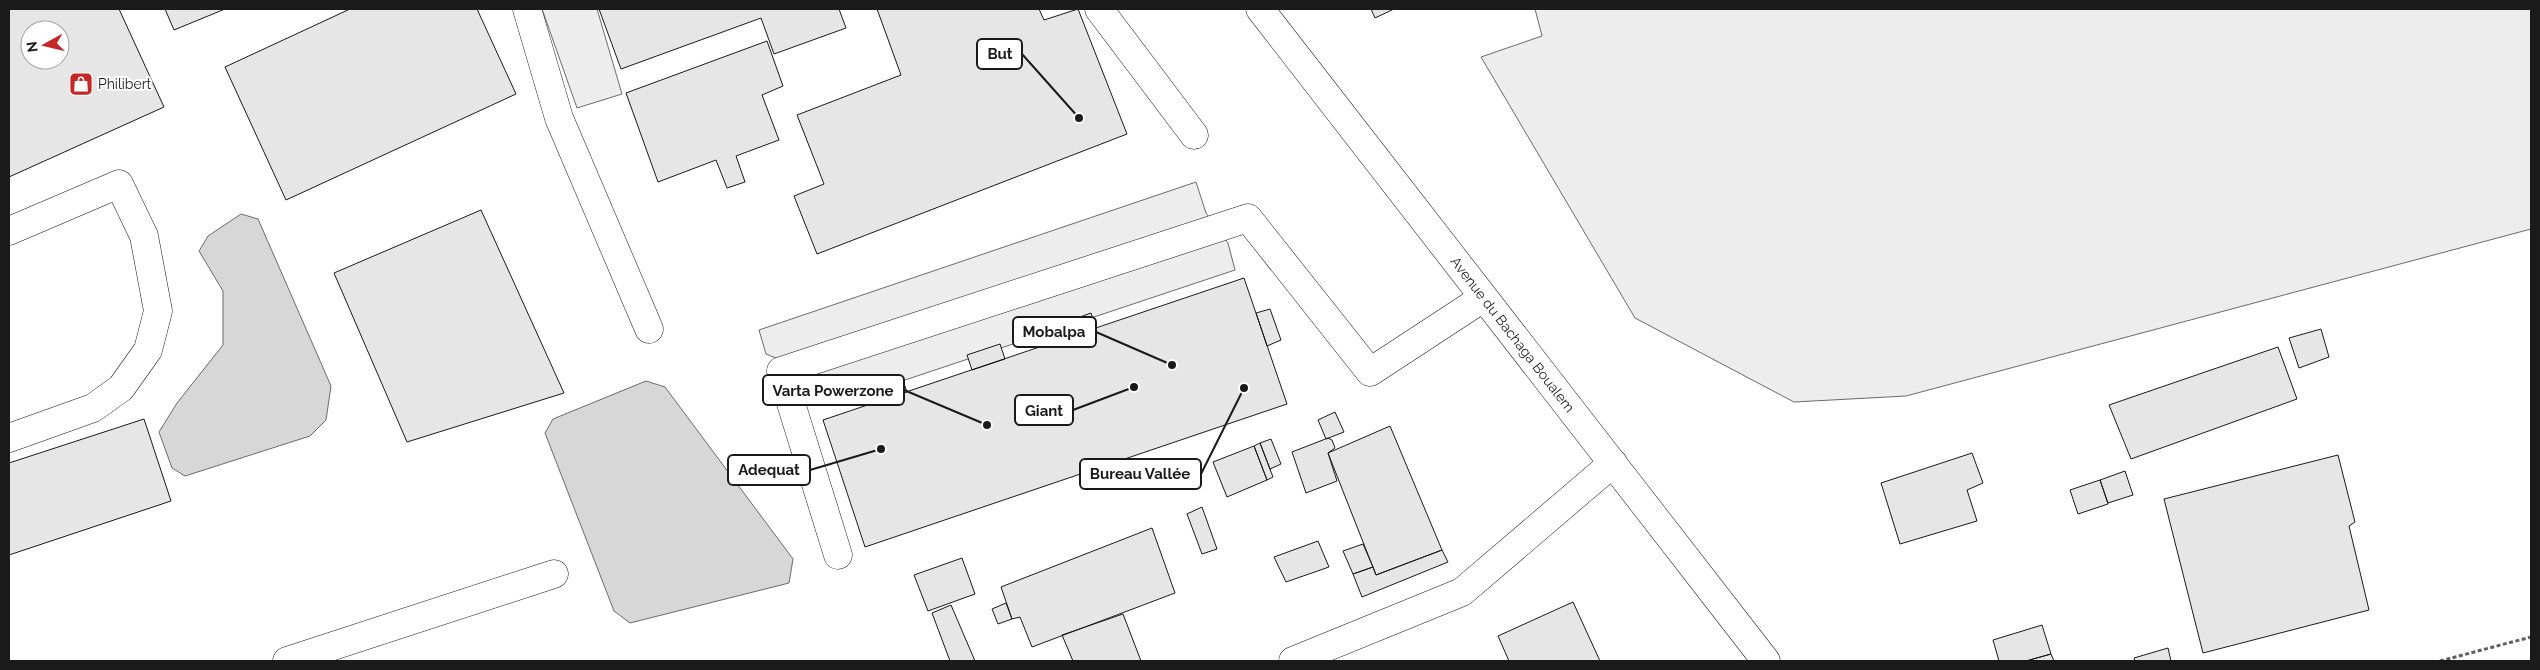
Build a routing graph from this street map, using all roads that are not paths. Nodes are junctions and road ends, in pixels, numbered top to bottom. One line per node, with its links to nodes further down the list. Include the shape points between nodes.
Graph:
1 (527, 9): 7 (main road, via 559,118)
2 (1099, 9): 4 (main road)
3 (1260, 9): 6 (main road, Avenue du Bachaga Boualem)
4 (1194, 136)
5 (9, 231): 8 (main road, via 119,184 144,236 158,311 148,350 121,388 93,408)
6 (1483, 298): 9 (main road, Avenue du Bachaga Boualem); 10 (main road, via 1370,372 1248,218 781,371)
7 (649, 329)
8 (9, 438)
9 (1613, 464): 13 (main road, via 1462,592); 14 (main road, Avenue du Bachaga Boualem)
10 (838, 555)
11 (554, 574): 12 (main road)
12 (288, 661)
13 (1293, 661)
14 (1766, 661)

